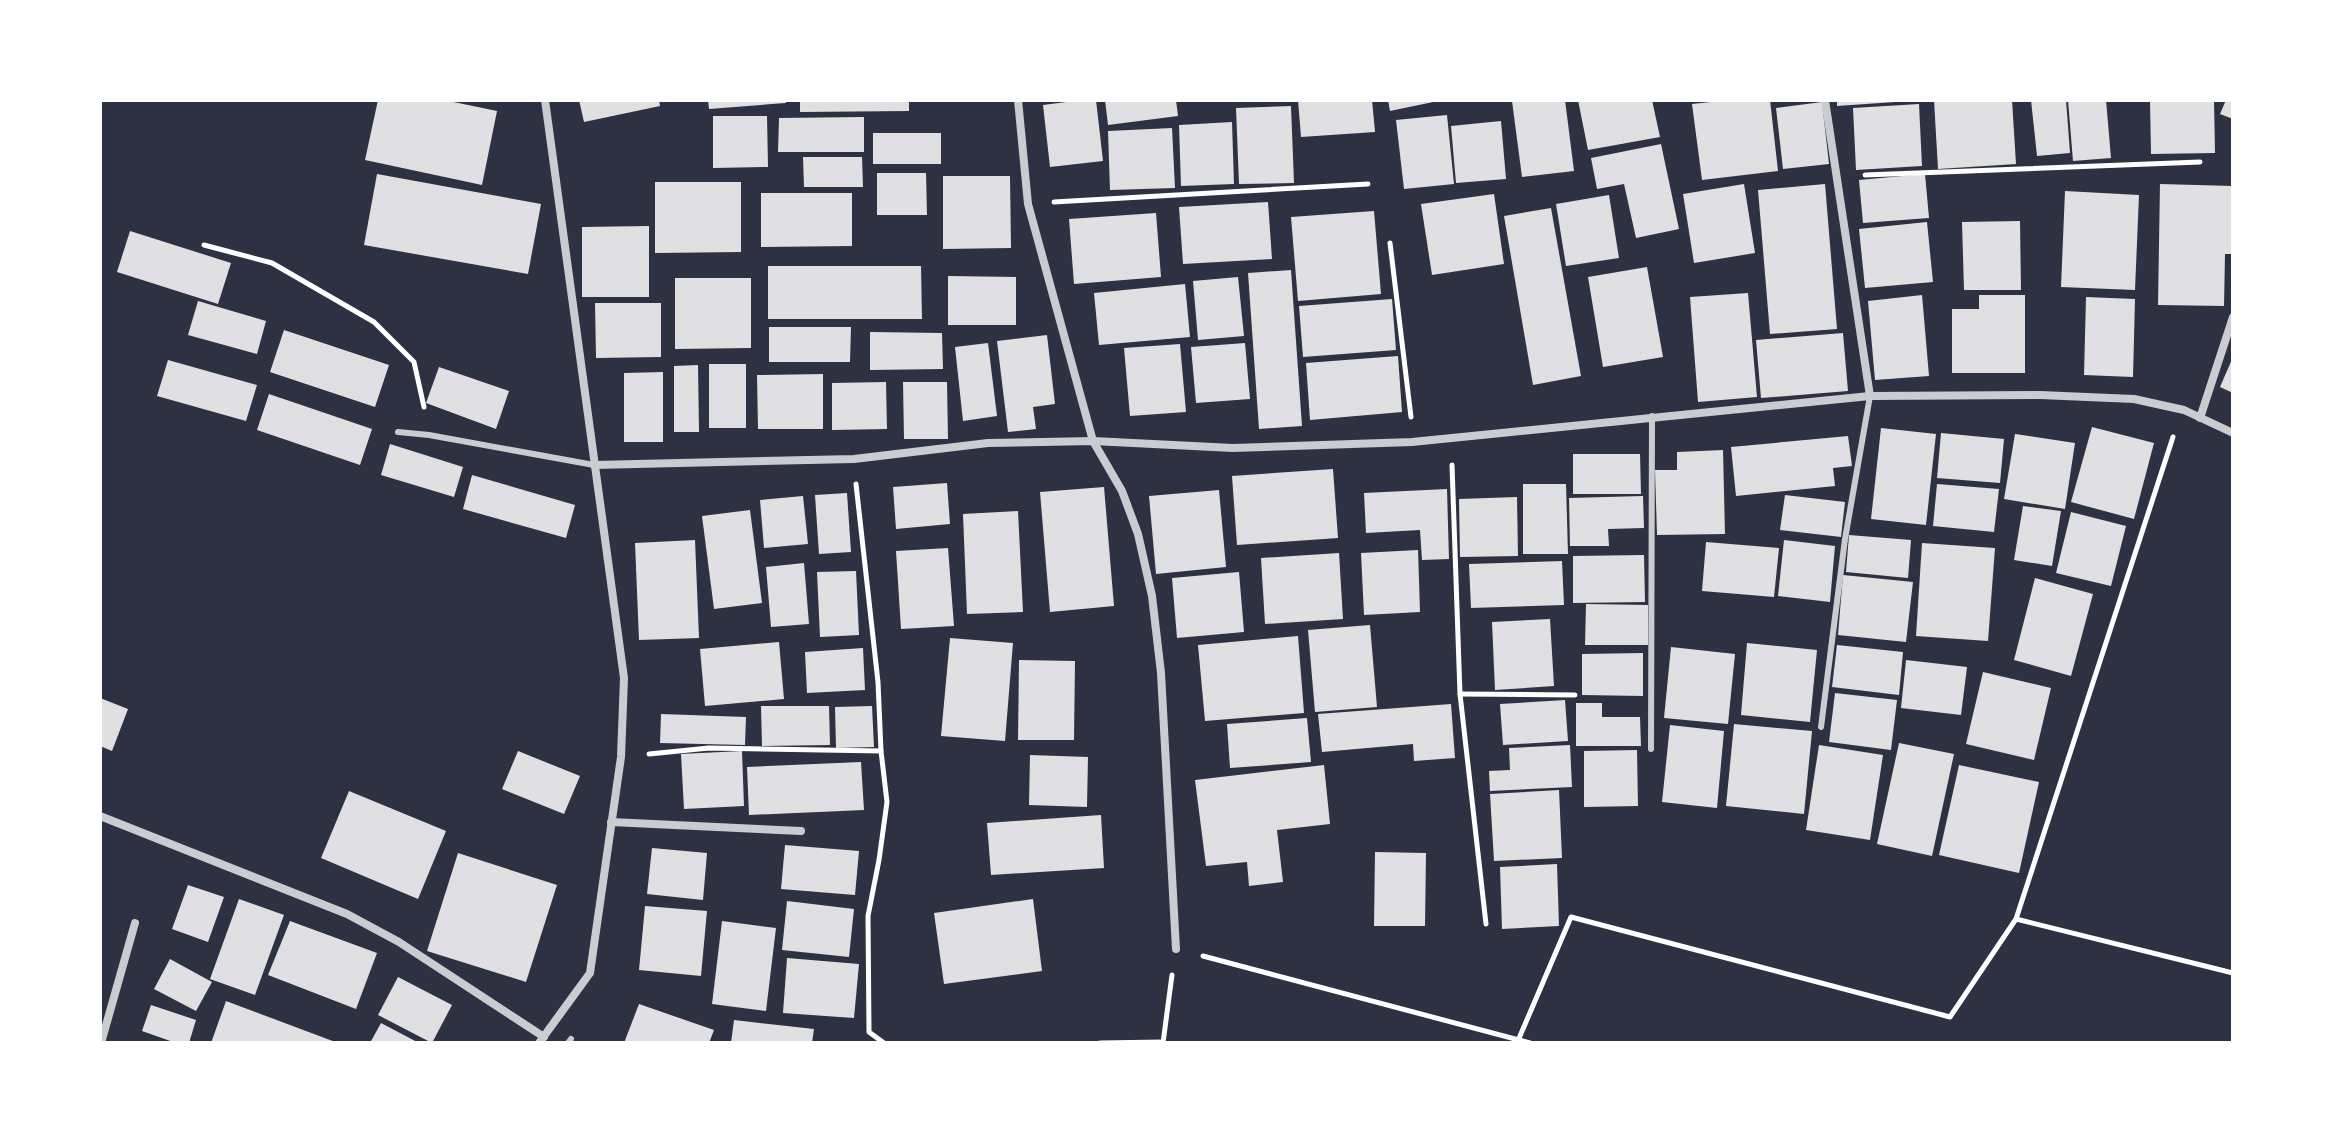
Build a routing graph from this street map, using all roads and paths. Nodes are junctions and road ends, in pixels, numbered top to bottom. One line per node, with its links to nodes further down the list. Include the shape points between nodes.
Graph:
1 (545, 100): 22 (street)
2 (1018, 100): 7 (street)
3 (1825, 100): 5 (street)
4 (2200, 162): 5 (path)
5 (1836, 176): 11 (street)
6 (1368, 184): 7 (path)
7 (1028, 204): 19 (street)
8 (1390, 243): 20 (path)
9 (204, 245): 17 (path, via 272,263 374,322 414,362)
10 (2233, 317): 14 (street)
11 (1870, 396): 12 (street, via 2134,399); 13 (street); 25 (lane)
12 (2184, 410): 14 (street); 32 (path)
13 (1652, 416): 18 (street); 26 (lane)
14 (2200, 418): 16 (street)
15 (398, 432): 17 (lane)
16 (2233, 433)
17 (429, 435): 22 (lane)
18 (1451, 440): 20 (street); 23 (path)
19 (1093, 441): 20 (street, via 1233,448); 21 (street, via 988,443); 35 (street, via 1122,491 1152,596)
20 (1412, 442)
21 (854, 459): 22 (street); 27 (path)
22 (594, 465): 28 (street, via 624,678)
23 (1460, 694): 24 (path); 34 (path)
24 (1575, 695)
25 (1821, 727)
26 (1651, 749)
27 (881, 751): 28 (path, via 709,748); 40 (path, via 887,802 868,916 867,1010 869,1032)
28 (621, 757): 30 (street)
29 (100, 816): 37 (street, via 347,914 399,942)
30 (611, 822): 31 (street); 37 (street, via 590,973)
31 (801, 831)
32 (2016, 919): 36 (path); 38 (path, via 1950,1017 1571,917)
33 (135, 923): 39 (street)
34 (1486, 924)
35 (1176, 949): 38 (path); 42 (path)
36 (2233, 973)
37 (542, 1040)
38 (1517, 1042): 43 (path)
39 (101, 1043)
40 (884, 1043)
41 (1100, 1043): 42 (path)
42 (1163, 1043)
43 (1530, 1043)

